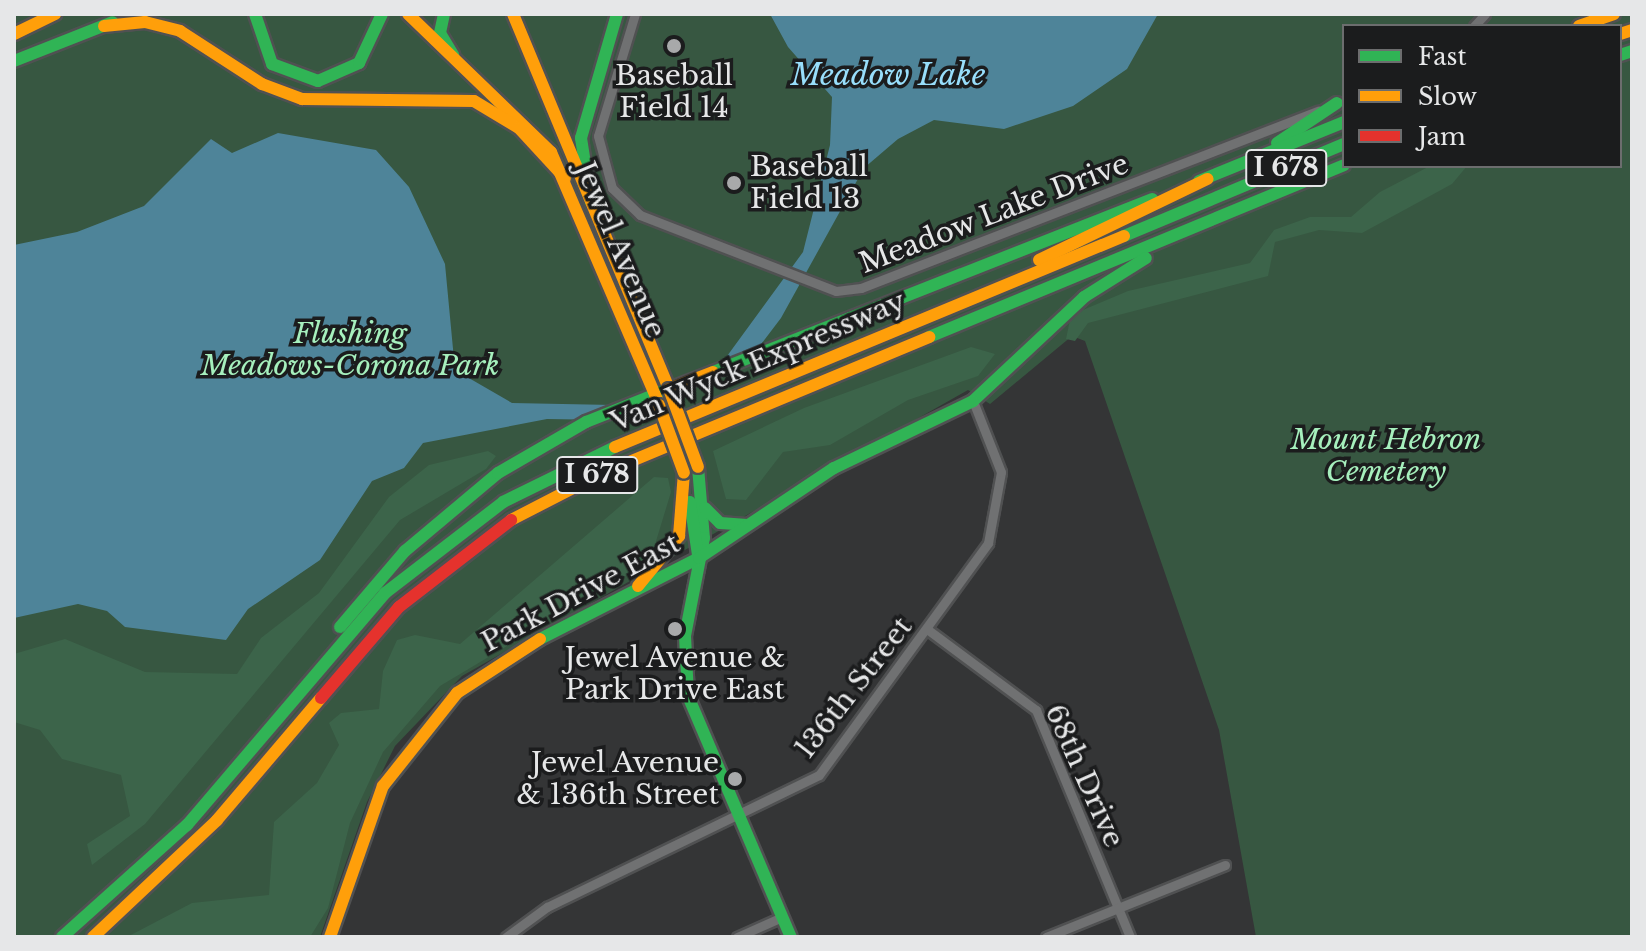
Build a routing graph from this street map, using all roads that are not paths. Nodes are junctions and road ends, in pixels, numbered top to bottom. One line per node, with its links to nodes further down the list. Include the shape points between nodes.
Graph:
1 (55, 14): 14 (main road)
2 (135, 14): 13 (main road)
3 (255, 14): 4 (main road, via 258,39 272,64 318,81 355,67)
4 (382, 14)
5 (408, 14): 17 (main road, Jewel Avenue)
6 (444, 14): 17 (main road, via 442,38)
7 (505, 14): 15 (main road)
8 (513, 14): 15 (main road, Jewel Avenue)
9 (617, 14): 25 (main road, via 581,138)
10 (635, 14): 18 (street, Meadow Lake Drive, via 600,124 606,178 640,215 836,291 861,288)
11 (1614, 14): 12 (main road)
12 (1585, 24)
13 (104, 26): 16 (main road); 23 (main road, via 145,22 180,31 262,84 302,99 474,101 519,128)
14 (14, 34)
15 (522, 37): 25 (main road, Jewel Avenue)
16 (14, 61)
17 (472, 77): 23 (main road, Jewel Avenue, via 533,128)
18 (1341, 102): 21 (main road)
19 (1342, 123): 21 (main road)
20 (1342, 145): 27 (main road, Van Wyck Expressway / I 678)
21 (1246, 163): 24 (main road)
22 (1342, 166): 26 (main road, Van Wyck Expressway / I 678)
23 (565, 178): 29 (main road, Jewel Avenue)
24 (1207, 179): 27 (main road); 28 (main road)
25 (591, 202): 28 (main road, Jewel Avenue)
26 (1235, 210): 30 (main road, Park Drive East, via 1094,289); 44 (main road, Van Wyck Expressway / I 678, via 598,475 492,531 399,607 200,838)
27 (816, 363): 37 (main road, Van Wyck Expressway / I 678, via 568,467 482,515 385,593)
28 (669, 389): 29 (main road); 32 (main road, Jewel Avenue, bridge, via 698,467)
29 (654, 394): 31 (main road, Jewel Avenue, bridge); 37 (main road, via 541,445 456,504 379,579)
30 (973, 401): 33 (main road, Park Drive East, via 834,468); 36 (street, 136th Street, via 997,451 998,517)
31 (684, 473): 34 (main road, Jewel Avenue); 35 (main road, via 683,522 673,550)
32 (704, 505): 33 (main road, via 720,523); 34 (main road, Jewel Avenue)
33 (748, 525): 34 (main road, Park Drive East)
34 (699, 558): 35 (main road, Park Drive East); 38 (main road, Jewel Avenue, via 685,636 686,686)
35 (620, 602): 45 (main road, Park Drive East, via 494,665 422,728 375,803)
36 (927, 629): 38 (street, 136th Street, via 819,775); 40 (street, 68th Drive, via 1036,710)
37 (296, 696): 43 (main road, Van Wyck Expressway / I 678, via 187,825)
38 (740, 819): 41 (main road, Jewel Avenue); 42 (street, 136th Street, via 547,907)
39 (1225, 865): 40 (street)
40 (1118, 908): 48 (street); 49 (street, 68th Drive)
41 (782, 917): 46 (street); 47 (main road, Jewel Avenue)
42 (510, 935)
43 (62, 937)
44 (93, 937)
45 (330, 937)
46 (737, 937)
47 (791, 937)
48 (1046, 937)
49 (1130, 937)

